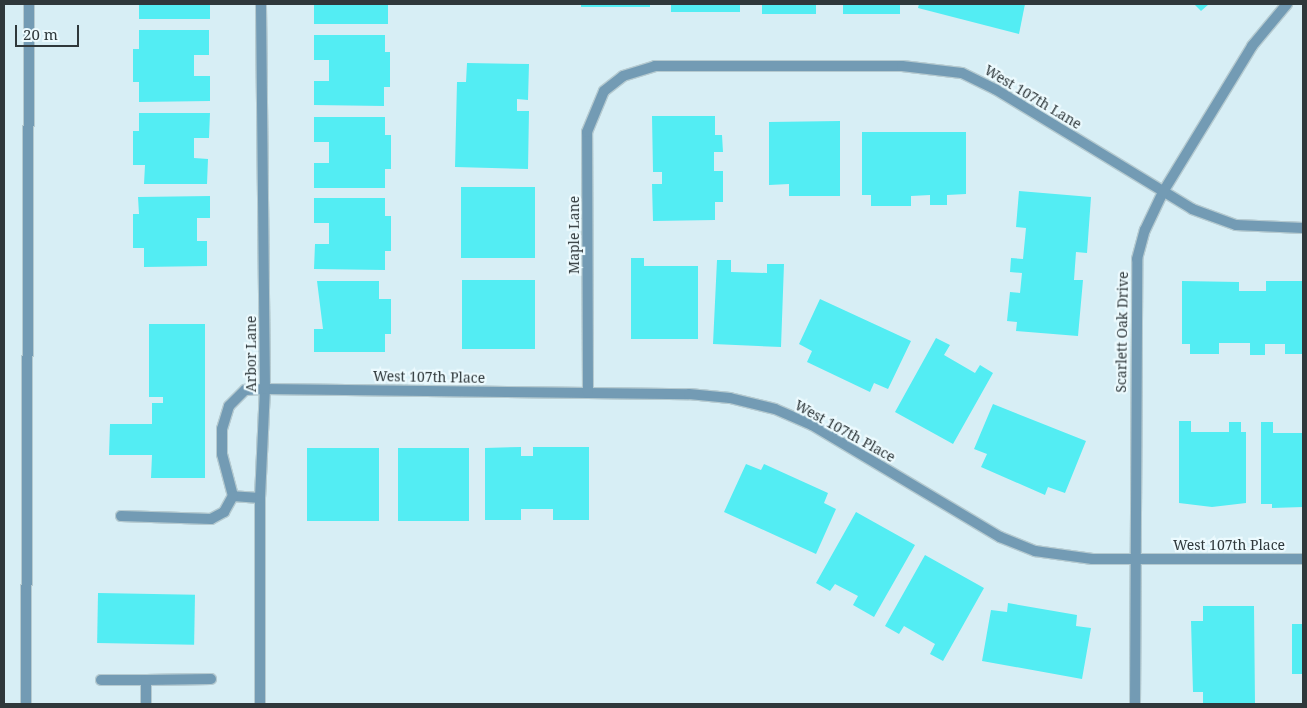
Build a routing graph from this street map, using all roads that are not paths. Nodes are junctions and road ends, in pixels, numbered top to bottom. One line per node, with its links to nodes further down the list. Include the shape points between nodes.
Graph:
1 (29, 4): 17 (street)
2 (261, 4): 7 (street, Arbor Lane)
3 (1287, 4): 5 (street, Scarlett Oak Drive, via 1252,46)
4 (611, 84): 5 (street, West 107th Lane, via 637,70 655,66 942,69 980,80); 8 (street, Maple Lane, via 597,103 587,132)
5 (1163, 192): 6 (street, West 107th Lane, via 1192,209 1236,225); 12 (street, Scarlett Oak Drive, via 1145,230 1136,273)
6 (1303, 228)
7 (265, 390): 8 (street, West 107th Place); 9 (street, West 107th Place, via 245,390 229,406 226,414 222,454); 10 (street, Arbor Lane)
8 (588, 393): 12 (street, West 107th Place, via 708,395 775,409 812,425 1017,545 1071,558)
9 (233, 496): 10 (street); 11 (street, via 224,512 211,520)
10 (260, 498): 19 (street, Arbor Lane)
11 (121, 516)
12 (1134, 559): 13 (street, West 107th Place); 20 (street, Scarlett Oak Drive)
13 (1303, 559)
14 (211, 679): 16 (street)
15 (101, 680): 16 (street)
16 (146, 680): 18 (street)
17 (26, 704)
18 (146, 704)
19 (260, 704)
20 (1135, 704)

